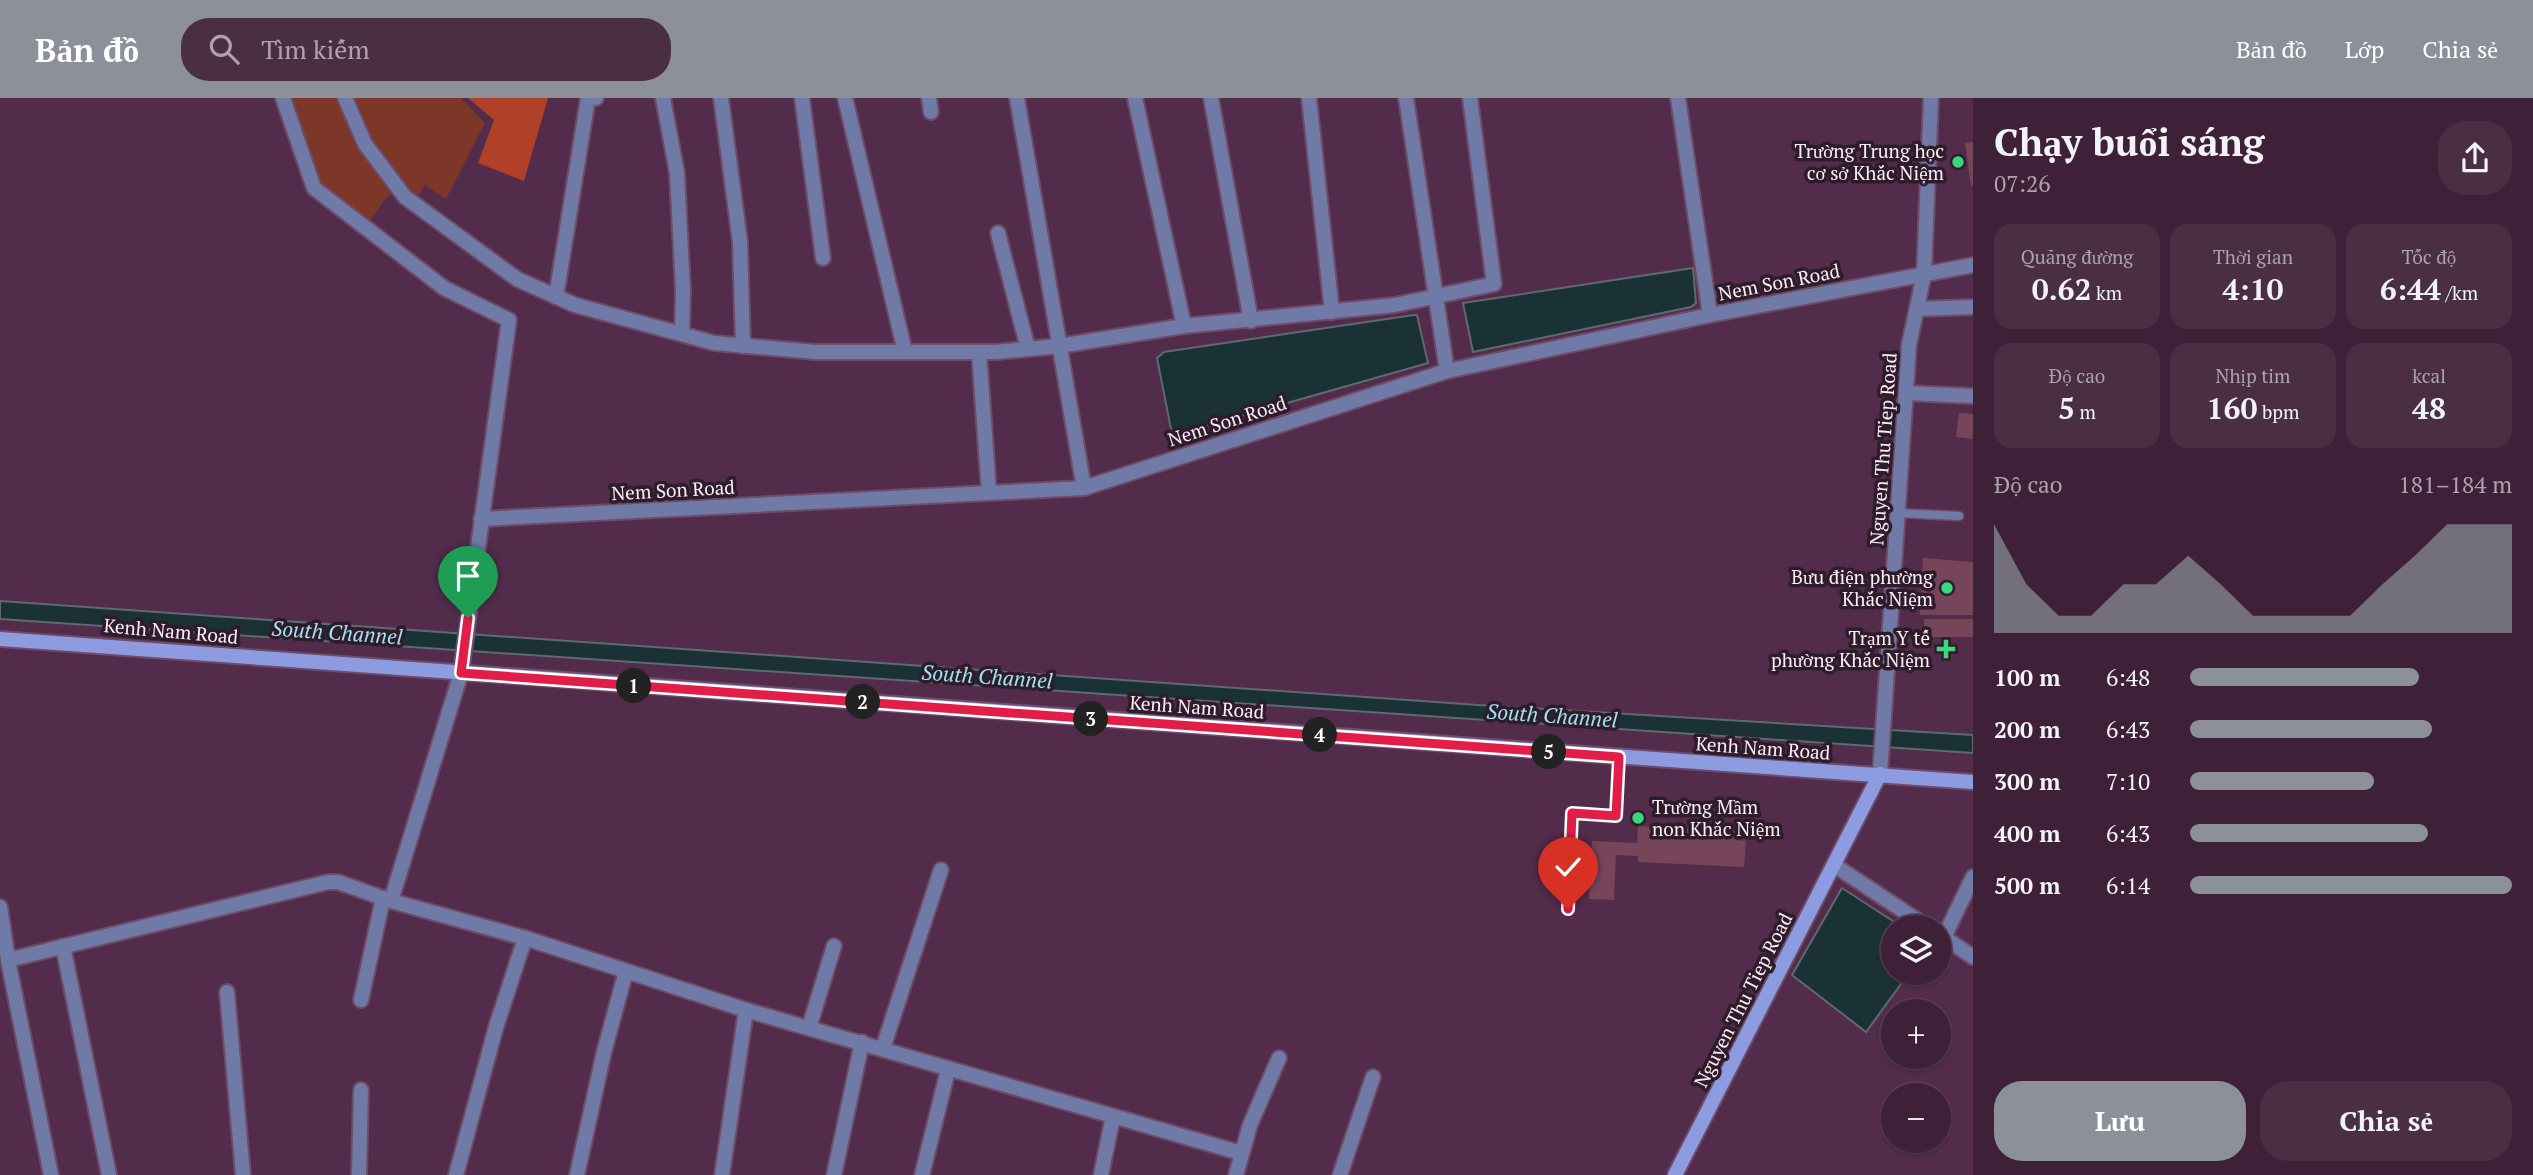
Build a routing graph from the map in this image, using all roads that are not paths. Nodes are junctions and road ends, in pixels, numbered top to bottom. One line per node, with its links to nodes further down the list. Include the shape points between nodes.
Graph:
1 (283, 98): 41 (street, via 314,188 444,288 509,320)
2 (345, 98): 20 (street, via 365,144 405,197 517,279)
3 (596, 98): 20 (street, via 588,99)
4 (663, 98): 28 (street, via 677,173)
5 (720, 98): 29 (street, via 740,242)
6 (802, 98): 17 (street)
7 (845, 98): 32 (street)
8 (1017, 98): 30 (street)
9 (1135, 98): 27 (street)
10 (1211, 98): 26 (street)
11 (1308, 98): 24 (street)
12 (1406, 98): 21 (street)
13 (1470, 98): 21 (street, via 1494,284)
14 (1678, 98): 25 (street)
15 (1931, 98): 19 (street, Nguyen Thu Tiep Road)
16 (998, 233): 31 (street)
17 (822, 258)
18 (1973, 265): 19 (street, Nem Son Road)
19 (1924, 274): 23 (street, Nguyen Thu Tiep Road); 25 (street, Nem Son Road)
20 (556, 297): 28 (street)
21 (1434, 297): 24 (street); 34 (street)
22 (1973, 307): 23 (street)
23 (1917, 309): 35 (street, Nguyen Thu Tiep Road)
24 (1332, 312): 26 (street)
25 (1710, 315): 34 (street, Nem Son Road)
26 (1251, 321): 27 (street)
27 (1184, 326): 30 (street)
28 (681, 334): 29 (street)
29 (743, 346): 32 (street)
30 (1059, 346): 31 (street); 37 (street)
31 (1028, 349): 33 (street)
32 (905, 352): 33 (street)
33 (979, 352): 38 (street)
34 (1447, 371): 37 (street, Nem Son Road)
35 (1906, 393): 36 (street); 39 (street, Nguyen Thu Tiep Road)
36 (1973, 396)
37 (1084, 488): 38 (street, Nem Son Road)
38 (989, 493): 41 (street, Nem Son Road)
39 (1898, 513): 40 (lane); 45 (street, Nguyen Thu Tiep Road)
40 (1959, 516)
41 (481, 519): 43 (street)
42 (0, 639): 43 (main road, Kenh Nam Road)
43 (461, 673): 44 (main road, Kenh Nam Road); 50 (street)
44 (1619, 757): 45 (main road, Kenh Nam Road); 52 (lane, via 1616,816 1572,813)
45 (1880, 775): 46 (main road, Kenh Nam Road); 47 (main road, Nguyen Thu Tiep Road)
46 (1973, 782)
47 (1834, 865): 53 (street); 86 (main road, Nguyen Thu Tiep Road)
48 (942, 870): 67 (street)
49 (1973, 877): 54 (street)
50 (387, 900): 55 (street); 57 (street, via 328,882); 63 (street)
51 (0, 907): 60 (street)
52 (1568, 909)
53 (1909, 915)
54 (1951, 918)
55 (526, 938): 61 (street); 78 (street, via 496,1027)
56 (1951, 943): 59 (street)
57 (62, 946): 60 (street); 75 (street)
58 (834, 946): 65 (street)
59 (1973, 957)
60 (4, 962): 74 (street)
61 (626, 971): 64 (street); 79 (street)
62 (228, 992): 76 (street)
63 (361, 1000)
64 (746, 1010): 65 (street); 80 (street)
65 (809, 1028): 66 (street)
66 (862, 1042): 67 (street); 81 (street)
67 (883, 1048): 69 (street)
68 (1279, 1058): 73 (street)
69 (948, 1070): 72 (street); 82 (street)
70 (1373, 1077): 85 (street)
71 (361, 1090): 77 (street)
72 (1113, 1116): 73 (street); 83 (street)
73 (1241, 1153): 84 (street)
74 (51, 1175)
75 (109, 1175)
76 (243, 1175)
77 (359, 1175)
78 (456, 1175)
79 (577, 1175)
80 (722, 1175)
81 (834, 1175)
82 (922, 1175)
83 (1101, 1175)
84 (1236, 1175)
85 (1340, 1175)
86 (1675, 1175)

